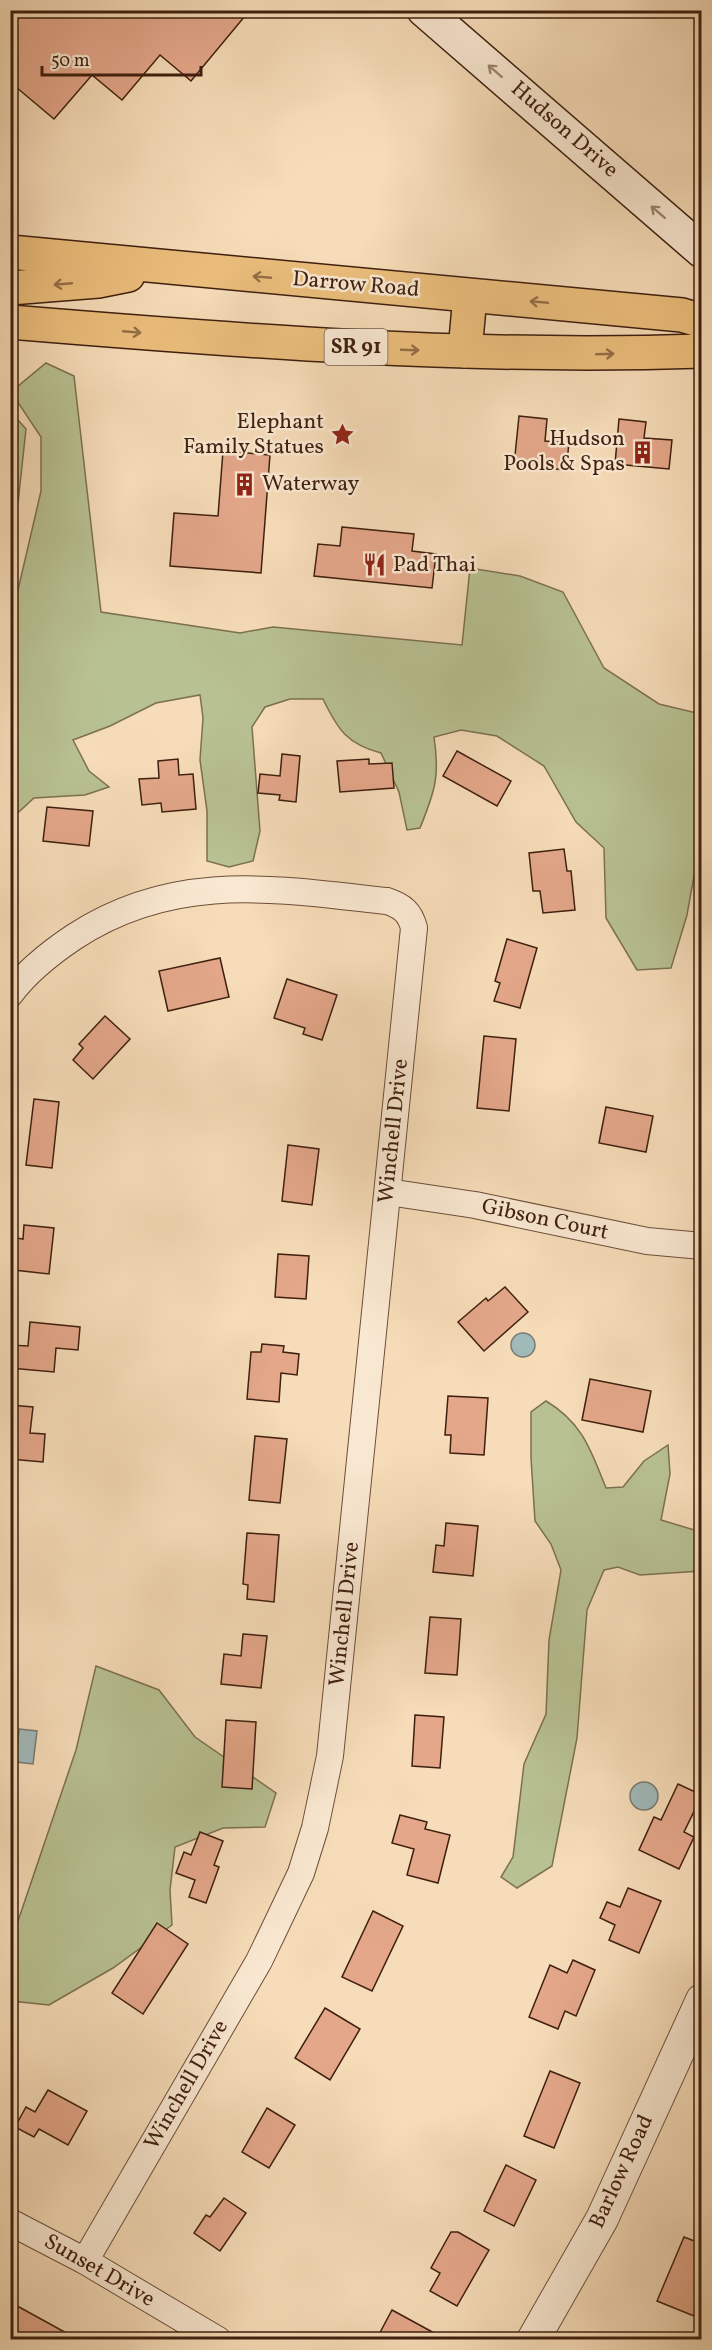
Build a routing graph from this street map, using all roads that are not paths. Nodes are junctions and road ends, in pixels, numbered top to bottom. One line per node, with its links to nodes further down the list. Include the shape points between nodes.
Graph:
1 (442, 16): 2 (main road, Hudson Drive, one-way to 1)
2 (702, 251)
3 (10, 252): 4 (main road, Darrow Road)
4 (162, 267): 5 (main road); 7 (main road, Darrow Road, one-way to 4)
5 (98, 281): 6 (main road, one-way to 6); 10 (main road)
6 (10, 288)
7 (470, 296): 8 (main road, Darrow Road, one-way to 7, via 682,315); 11 (main road)
8 (702, 321)
9 (10, 322): 10 (main road, SR 91)
10 (94, 329): 11 (main road, SR 91, one-way to 11)
11 (465, 351): 12 (main road, SR 91, one-way to 12, via 591,355)
12 (702, 351)
13 (10, 994): 14 (street, Winchell Drive, via 26,974 90,926 169,895 265,890 398,905 407,911 414,928)
14 (388, 1192): 15 (street, Gibson Court, via 475,1205 647,1241); 18 (street, Winchell Drive, via 330,1755 315,1828 301,1873 259,1961)
15 (702, 1246)
16 (702, 2000): 20 (street, Barlow Road, via 602,2218)
17 (10, 2222): 18 (street, Sunset Drive)
18 (86, 2261): 19 (street, Sunset Drive)
19 (218, 2340)
20 (533, 2340)

